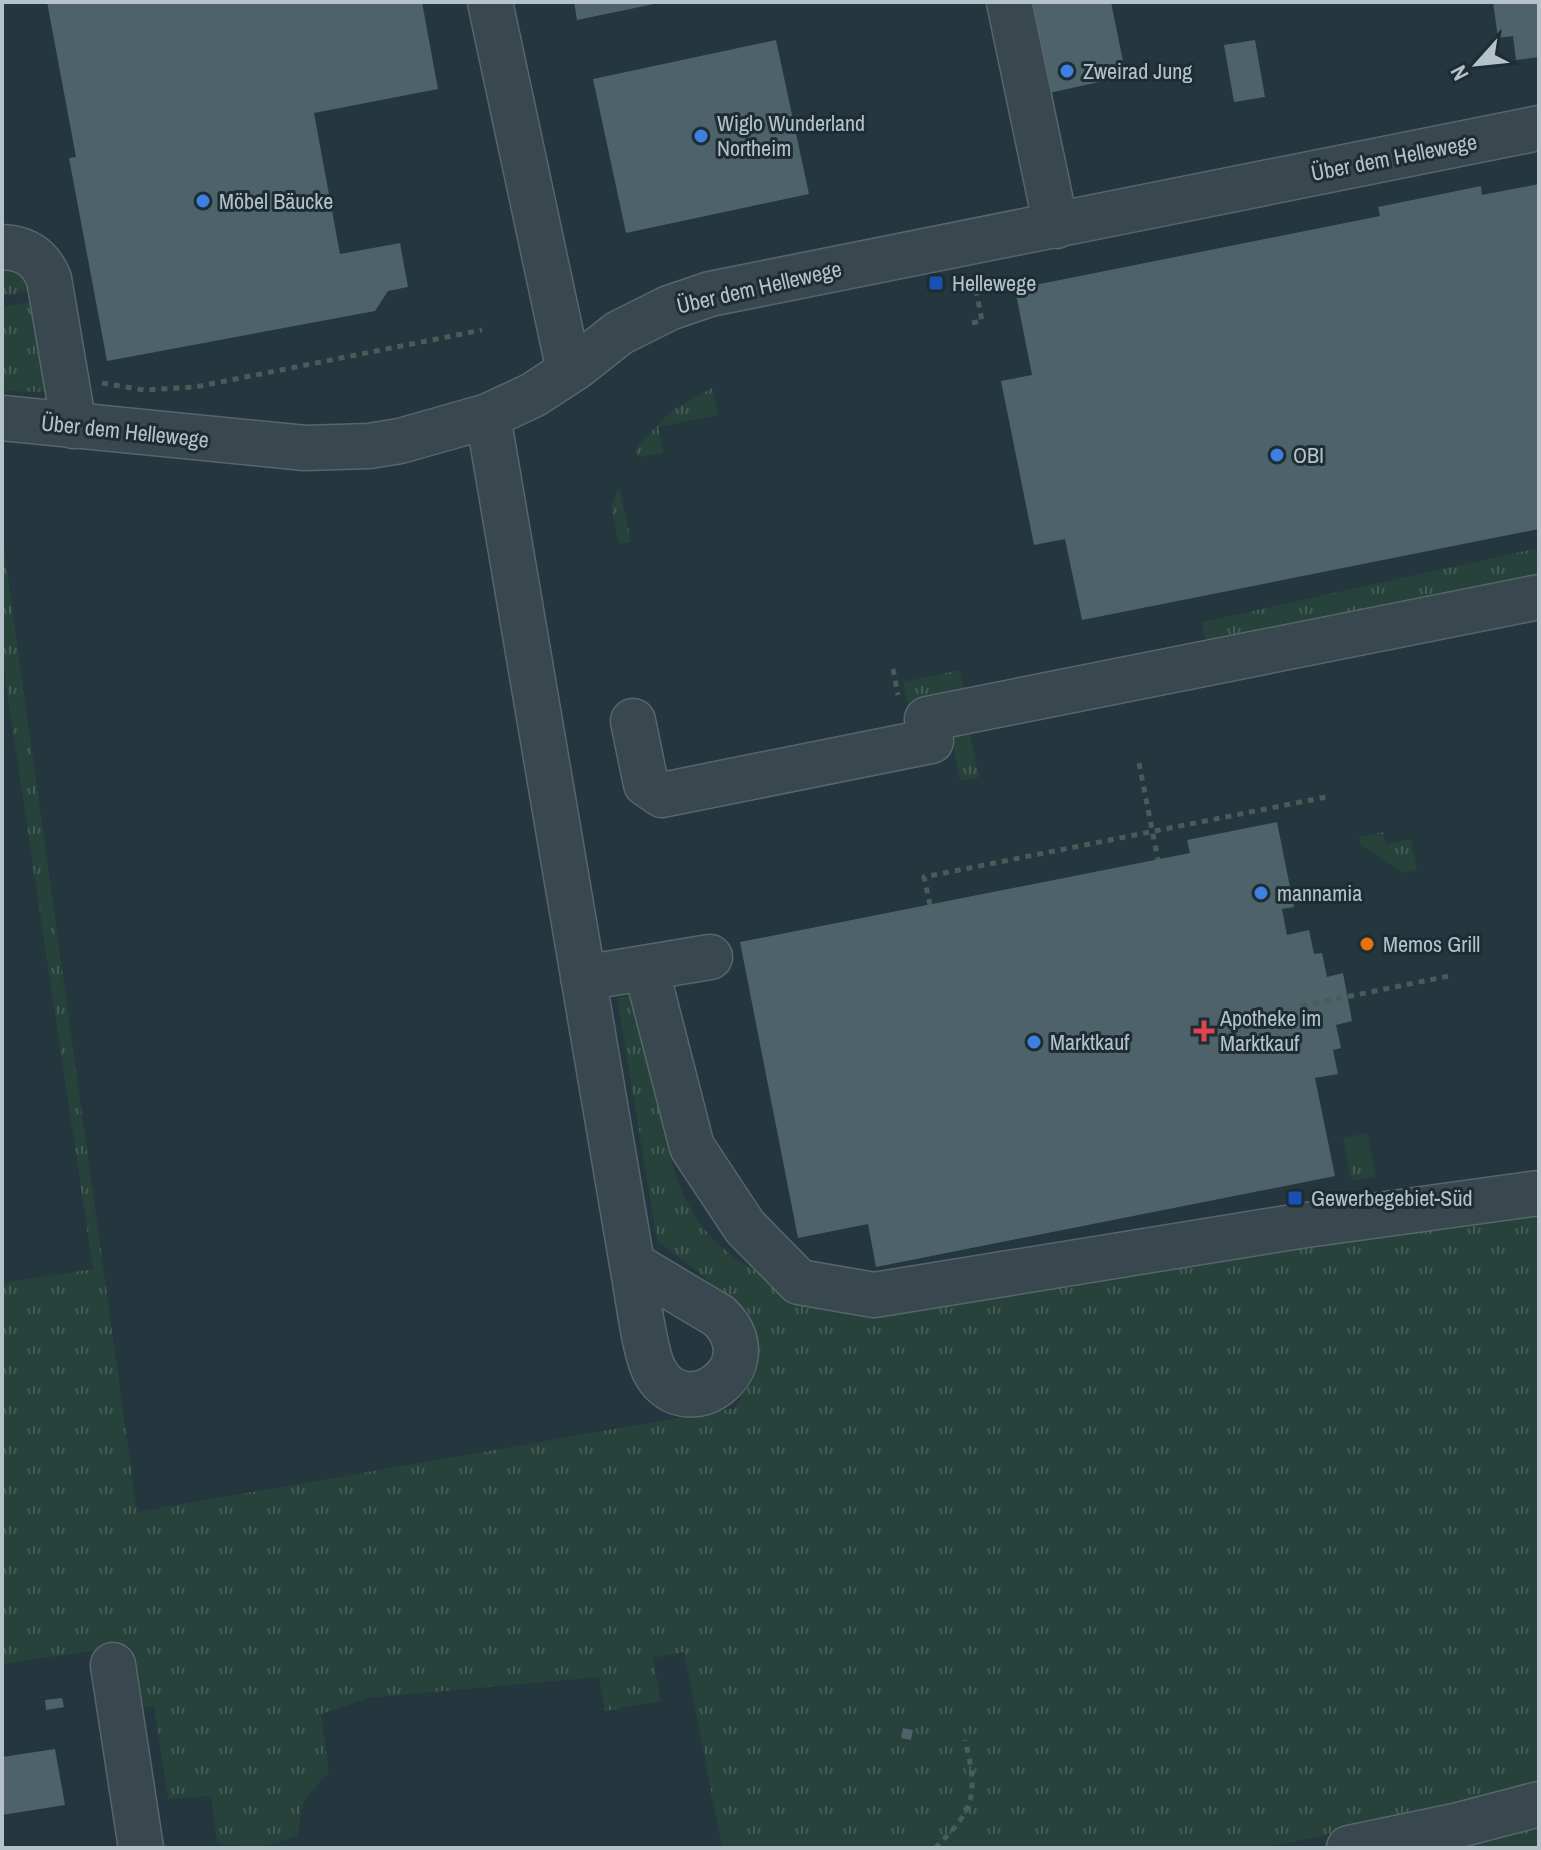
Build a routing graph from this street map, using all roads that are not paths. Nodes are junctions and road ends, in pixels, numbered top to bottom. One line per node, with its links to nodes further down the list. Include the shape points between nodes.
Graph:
1 (490, 2): 6 (street)
2 (1009, 2): 4 (street)
3 (1539, 128): 4 (street, Über dem Hellewege)
4 (1056, 226): 6 (street, Über dem Hellewege, via 710,294 619,333)
5 (2, 247): 9 (street, via 25,251 42,262 49,279)
6 (569, 371): 7 (street, Über dem Hellewege)
7 (488, 416): 9 (street, Über dem Hellewege, via 400,441 338,448); 14 (street)
8 (2, 418): 9 (street, Über dem Hellewege)
9 (74, 426)
10 (1539, 597): 11 (street, via 927,719 931,741 662,795 646,784)
11 (633, 721)
12 (710, 957): 13 (street)
13 (646, 968): 14 (street); 15 (street, via 692,1147 745,1227 799,1282 874,1295)
14 (583, 978): 16 (street)
15 (1539, 1193)
16 (632, 1264)
17 (113, 1665): 19 (street)
18 (1539, 1804): 20 (street)
19 (141, 1848)
20 (1349, 1848)

